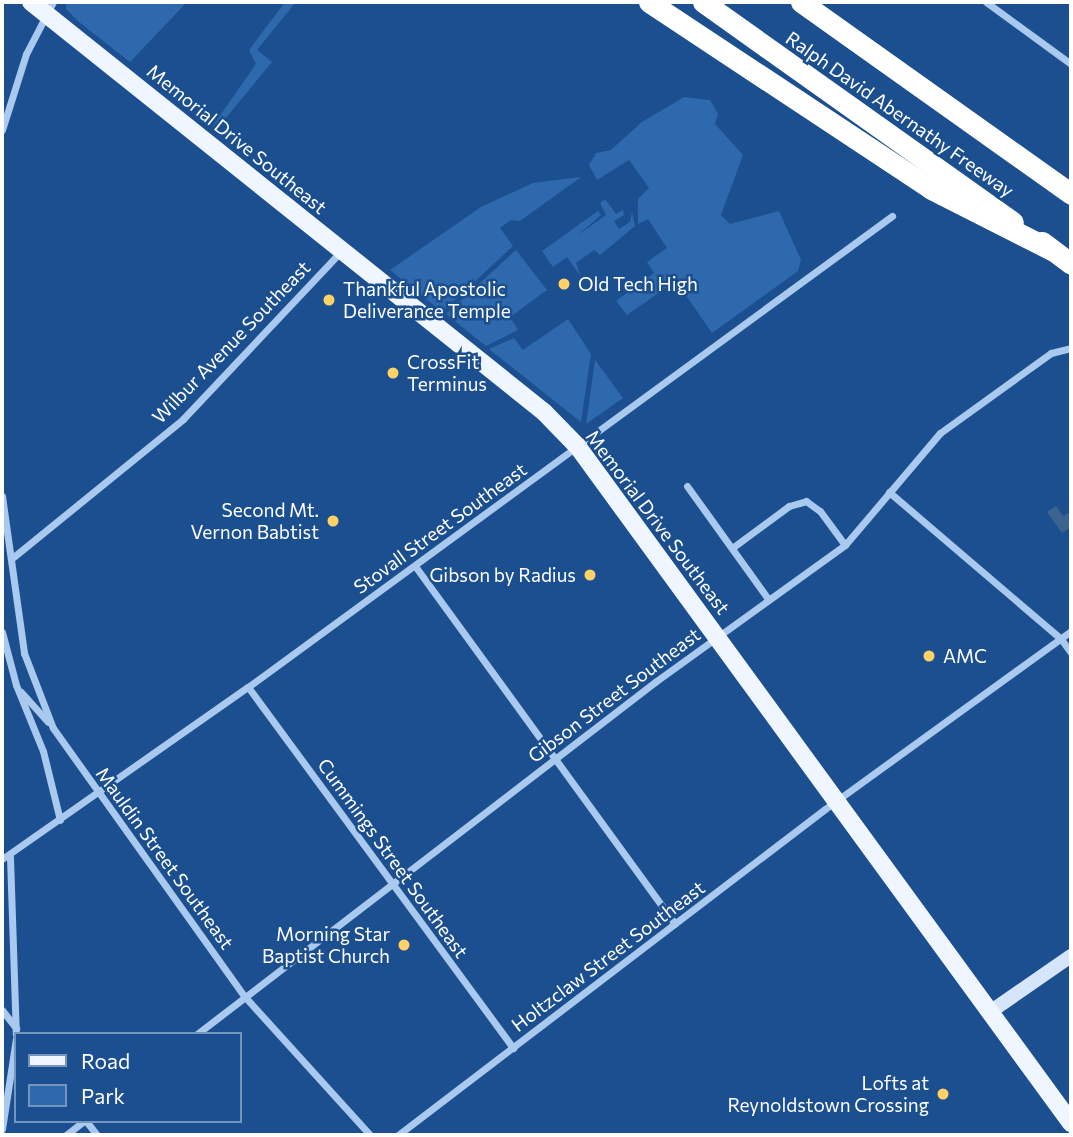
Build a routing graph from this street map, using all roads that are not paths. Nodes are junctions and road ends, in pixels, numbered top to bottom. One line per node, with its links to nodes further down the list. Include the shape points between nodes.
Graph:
1 (31, 2): 7 (main road, Memorial Drive Southeast)
2 (649, 2): 14 (highway, via 931,189)
3 (703, 2): 14 (highway, Ralph David Abernathy Freeway)
4 (801, 2): 8 (highway, Ralph David Abernathy Freeway)
5 (811, 2): 8 (highway)
6 (986, 2): 9 (street)
7 (49, 8): 10 (street, via 26,54); 13 (main road, Memorial Drive Southeast)
8 (859, 44): 11 (highway, Ralph David Abernathy Freeway)
9 (1071, 64)
10 (2, 131)
11 (1071, 194)
12 (892, 216): 17 (street, Stovall Street Southeast)
13 (342, 250): 17 (main road, Memorial Drive Southeast, via 544,412); 23 (street, Wilbur Avenue Southeast, via 183,419)
14 (1052, 250): 15 (highway, Ralph David Abernathy Freeway)
15 (1071, 264)
16 (1071, 348): 19 (street, Gibson Street Southeast, via 1051,353 940,433)
17 (578, 447): 24 (street, Stovall Street Southeast); 28 (main road, Memorial Drive Southeast)
18 (687, 486): 22 (street)
19 (889, 492): 21 (street, Gibson Street Southeast); 29 (street)
20 (2, 496): 23 (street, Mauldin Street Southeast)
21 (845, 545): 22 (street, via 820,510 806,501 789,506); 25 (street, Gibson Street Southeast)
22 (732, 548): 25 (street)
23 (11, 559): 33 (street, Mauldin Street Southeast, via 24,653)
24 (415, 566): 32 (street, Stovall Street Southeast); 34 (street)
25 (769, 600): 28 (street, Gibson Street Southeast)
26 (1071, 631): 29 (street, Holtzclaw Street Southeast)
27 (2, 632): 31 (street)
28 (718, 638): 34 (street, Gibson Street Southeast); 36 (main road, Memorial Drive Southeast)
29 (1061, 639): 30 (street); 36 (street, Holtzclaw Street Southeast)
30 (1071, 653)
31 (16, 685): 33 (street); 37 (street, via 43,751)
32 (248, 687): 35 (street, Stovall Street Southeast); 39 (street, Cummings Street Southeast)
33 (53, 728): 35 (street, Mauldin Street Southeast)
34 (555, 758): 39 (street, Gibson Street Southeast); 40 (street)
35 (100, 794): 37 (street, Stovall Street Southeast); 42 (street, Mauldin Street Southeast)
36 (837, 801): 40 (street, Holtzclaw Street Southeast); 44 (main road, Memorial Drive Southeast)
37 (60, 820): 38 (street, Stovall Street Southeast)
38 (6, 858): 45 (street)
39 (392, 883): 42 (street, Gibson Street Southeast); 47 (street, Cummings Street Southeast)
40 (675, 924): 47 (street, Holtzclaw Street Southeast)
41 (1071, 956): 44 (street)
42 (245, 997): 46 (street, Gibson Street Southeast); 53 (street, Mauldin Street Southeast)
43 (2, 1010): 45 (street)
44 (990, 1012): 50 (main road, Memorial Drive Southeast)
45 (18, 1032)
46 (200, 1032)
47 (513, 1048): 54 (street, Holtzclaw Street Southeast)
48 (14, 1052): 51 (street)
49 (82, 1123): 52 (street)
50 (1071, 1123)
51 (2, 1129)
52 (66, 1135)
53 (370, 1135)
54 (398, 1135)

